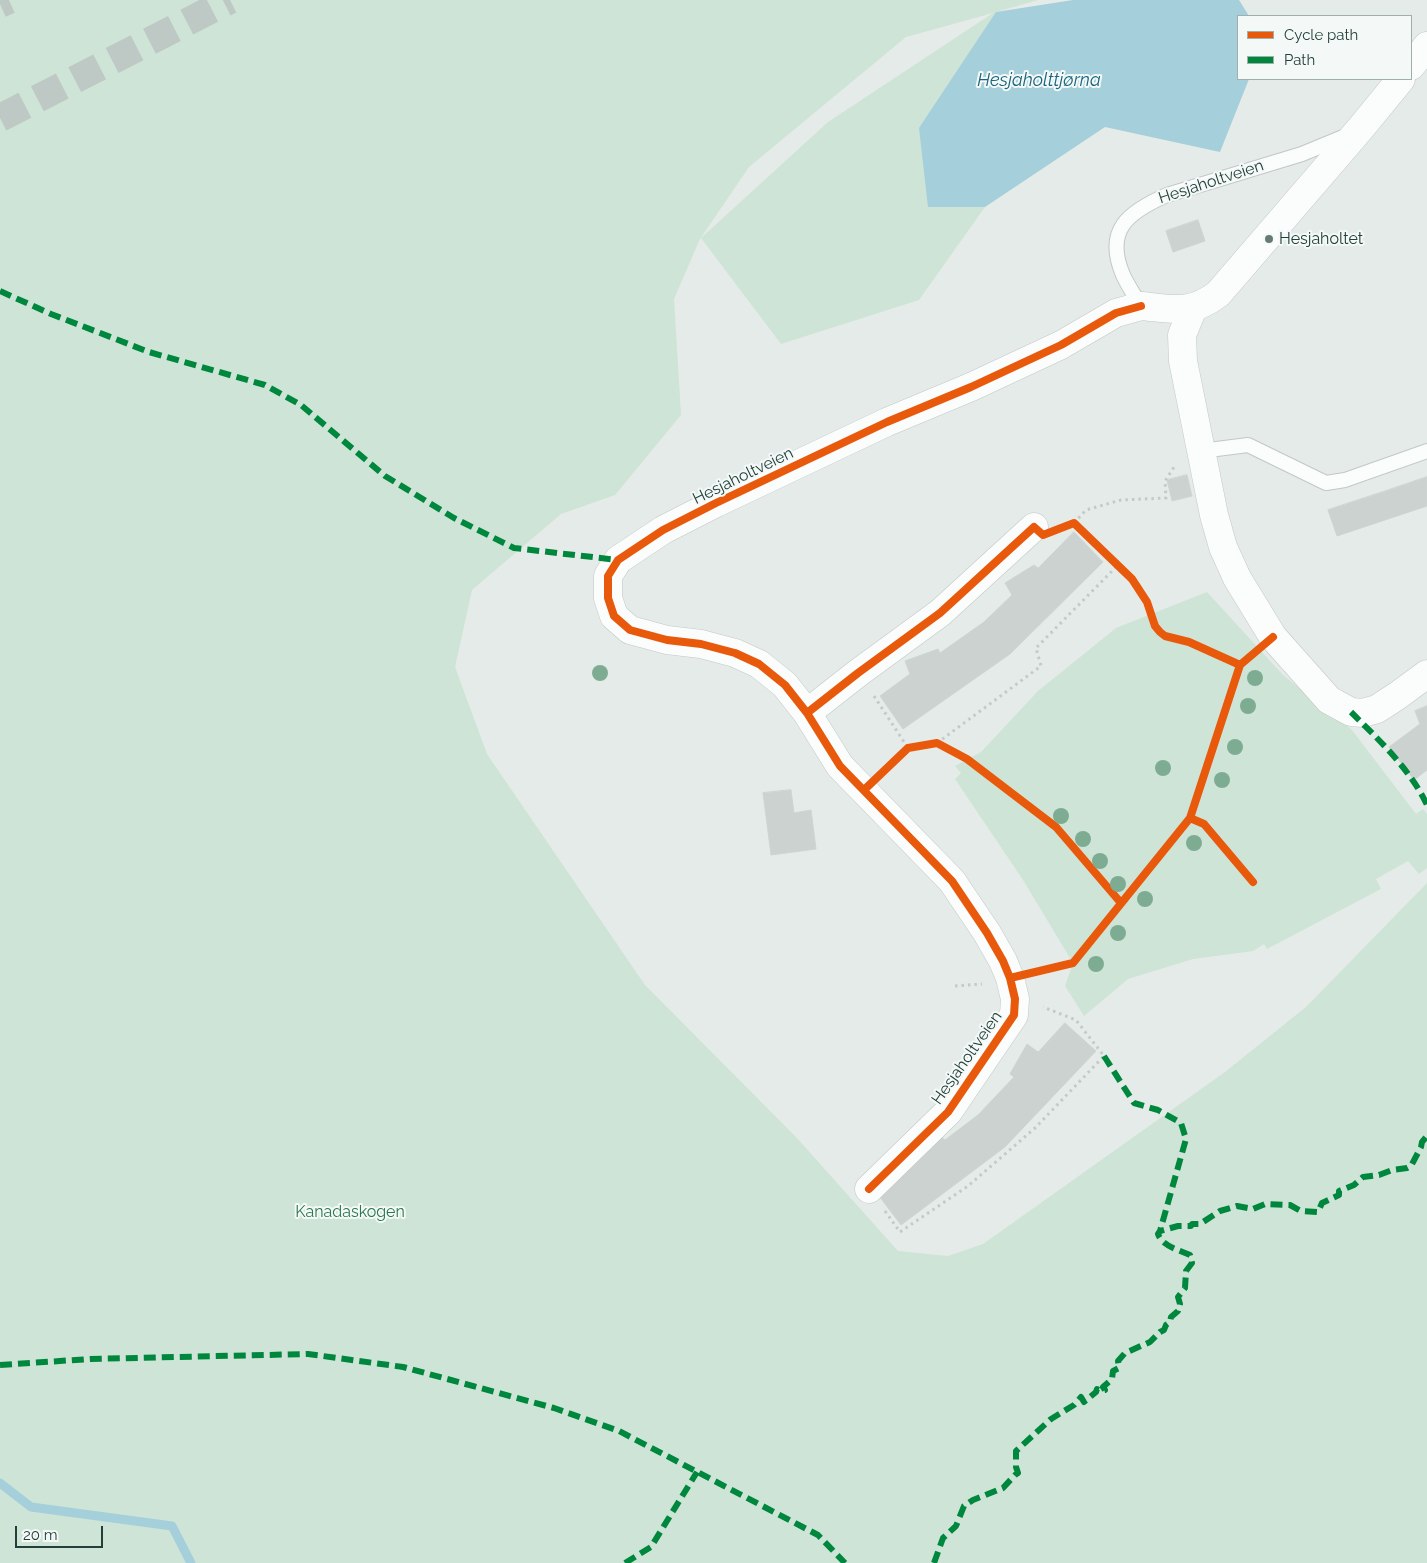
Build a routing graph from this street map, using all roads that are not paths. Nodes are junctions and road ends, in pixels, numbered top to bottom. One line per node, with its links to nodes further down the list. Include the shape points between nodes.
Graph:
1 (1427, 46): 2 (street)
2 (1412, 65)
3 (1400, 80): 4 (street, Hesjaholtveien)
4 (1360, 130): 5 (street, Hesjaholtveien, via 1218,294); 6 (lane, Hesjaholtveien, via 1302,154 1167,195 1132,214 1119,230 1117,254)
5 (1193, 308): 6 (street, Hesjaholtveien); 8 (street, via 1182,335)
6 (1129, 309): 11 (street, Hesjaholtveien, via 1061,345 716,503 662,530 618,560 608,576 608,598 614,616 630,630 735,652 759,664 785,685)
7 (1427, 451): 8 (lane, via 1345,480 1326,483 1248,444)
8 (1189, 456): 10 (street, via 1237,578 1273,637 1329,700 1351,712 1363,713 1384,705)
9 (1034, 527): 11 (street, via 940,613)
10 (1427, 674)
11 (807, 713): 12 (street, Hesjaholtveien, via 840,766 952,881 1003,961 1015,999 1014,1015 948,1112)
12 (869, 1189)

